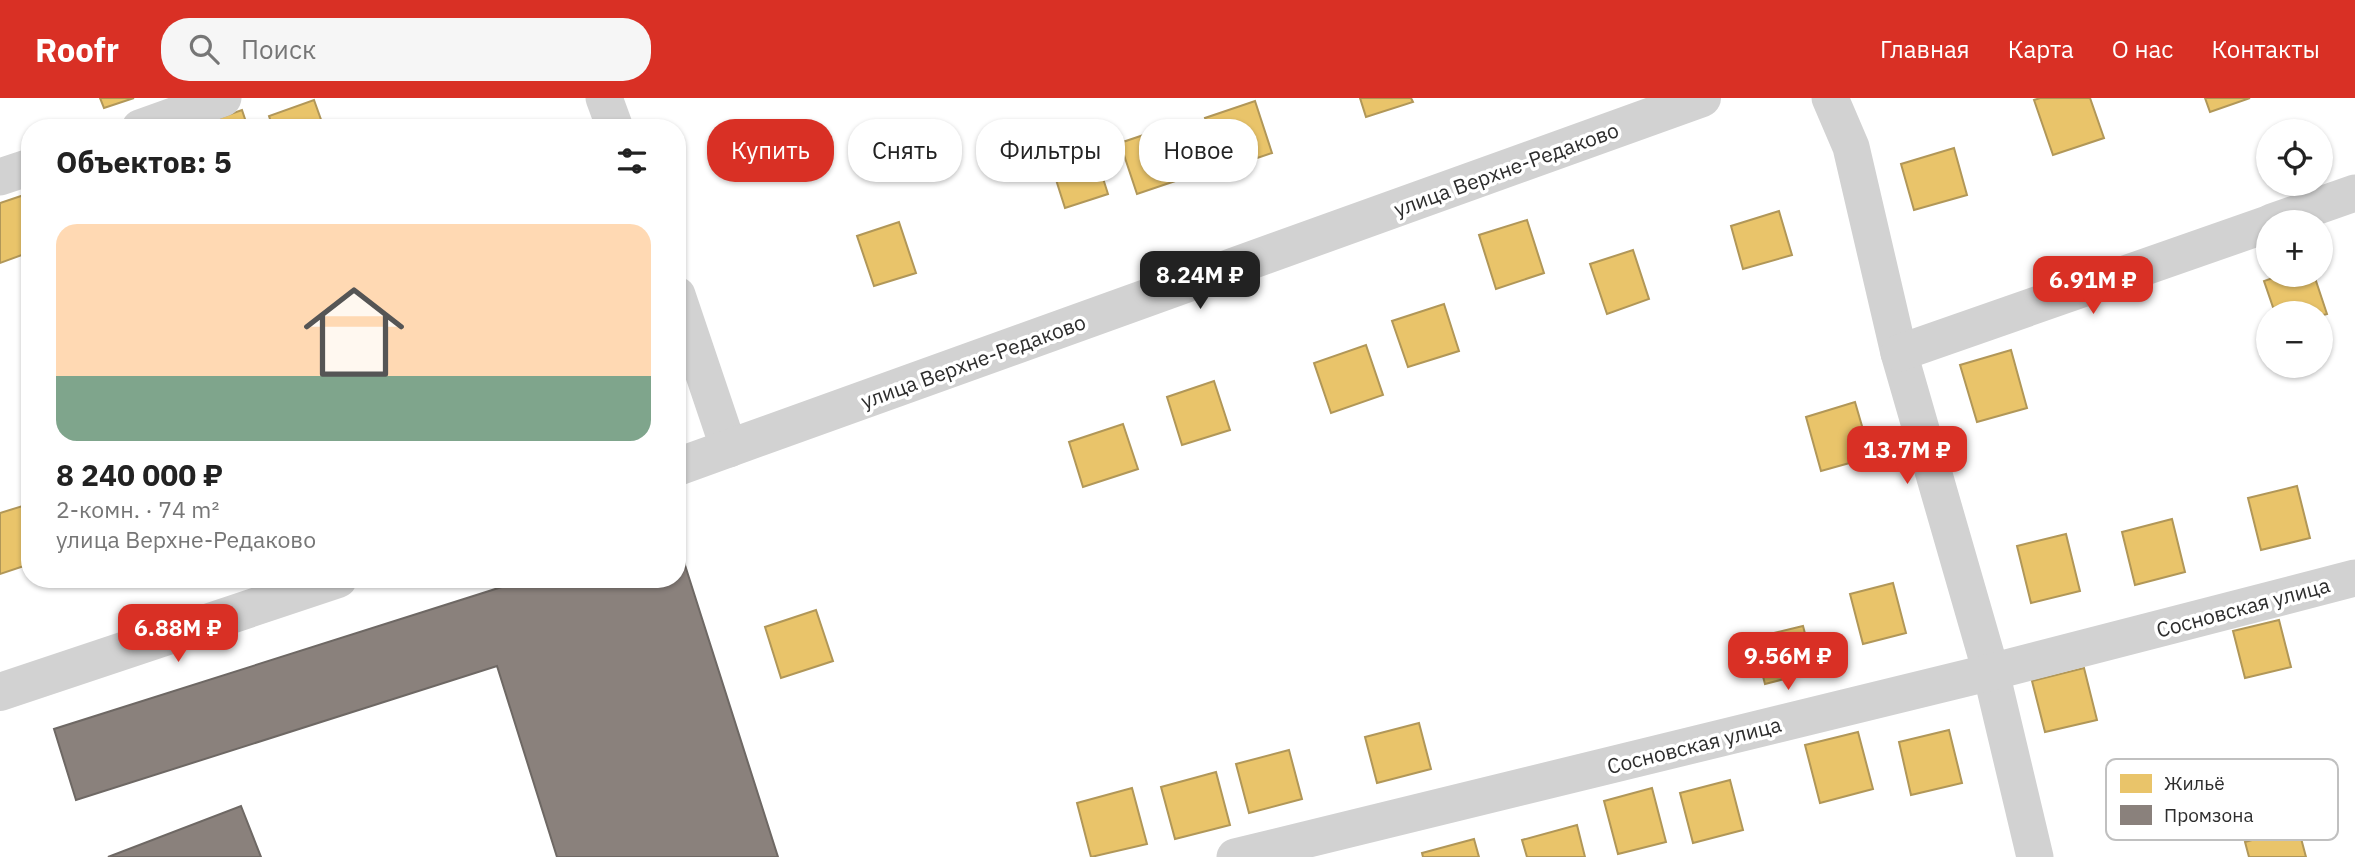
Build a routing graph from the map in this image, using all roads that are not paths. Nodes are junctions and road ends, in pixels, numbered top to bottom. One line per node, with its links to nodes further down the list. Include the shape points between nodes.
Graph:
1 (223, 98): 5 (street)
2 (604, 98): 6 (street)
3 (1702, 98): 14 (street, улица Верхне-Редаково)
4 (1830, 98): 13 (street, via 1851,148)
5 (165, 119)
6 (612, 119)
7 (21, 170): 8 (street)
8 (0, 177)
9 (2355, 193): 10 (street)
10 (2307, 210)
11 (2256, 228): 13 (street)
12 (686, 322): 14 (street)
13 (1899, 354): 18 (street)
14 (729, 449): 15 (street, улица Верхне-Редаково)
15 (686, 464)
16 (2355, 578): 18 (street, Сосновская улица)
17 (311, 588): 19 (street)
18 (1990, 672): 20 (street, Сосновская улица); 21 (street)
19 (0, 692)
20 (1235, 857)
21 (2035, 857)

